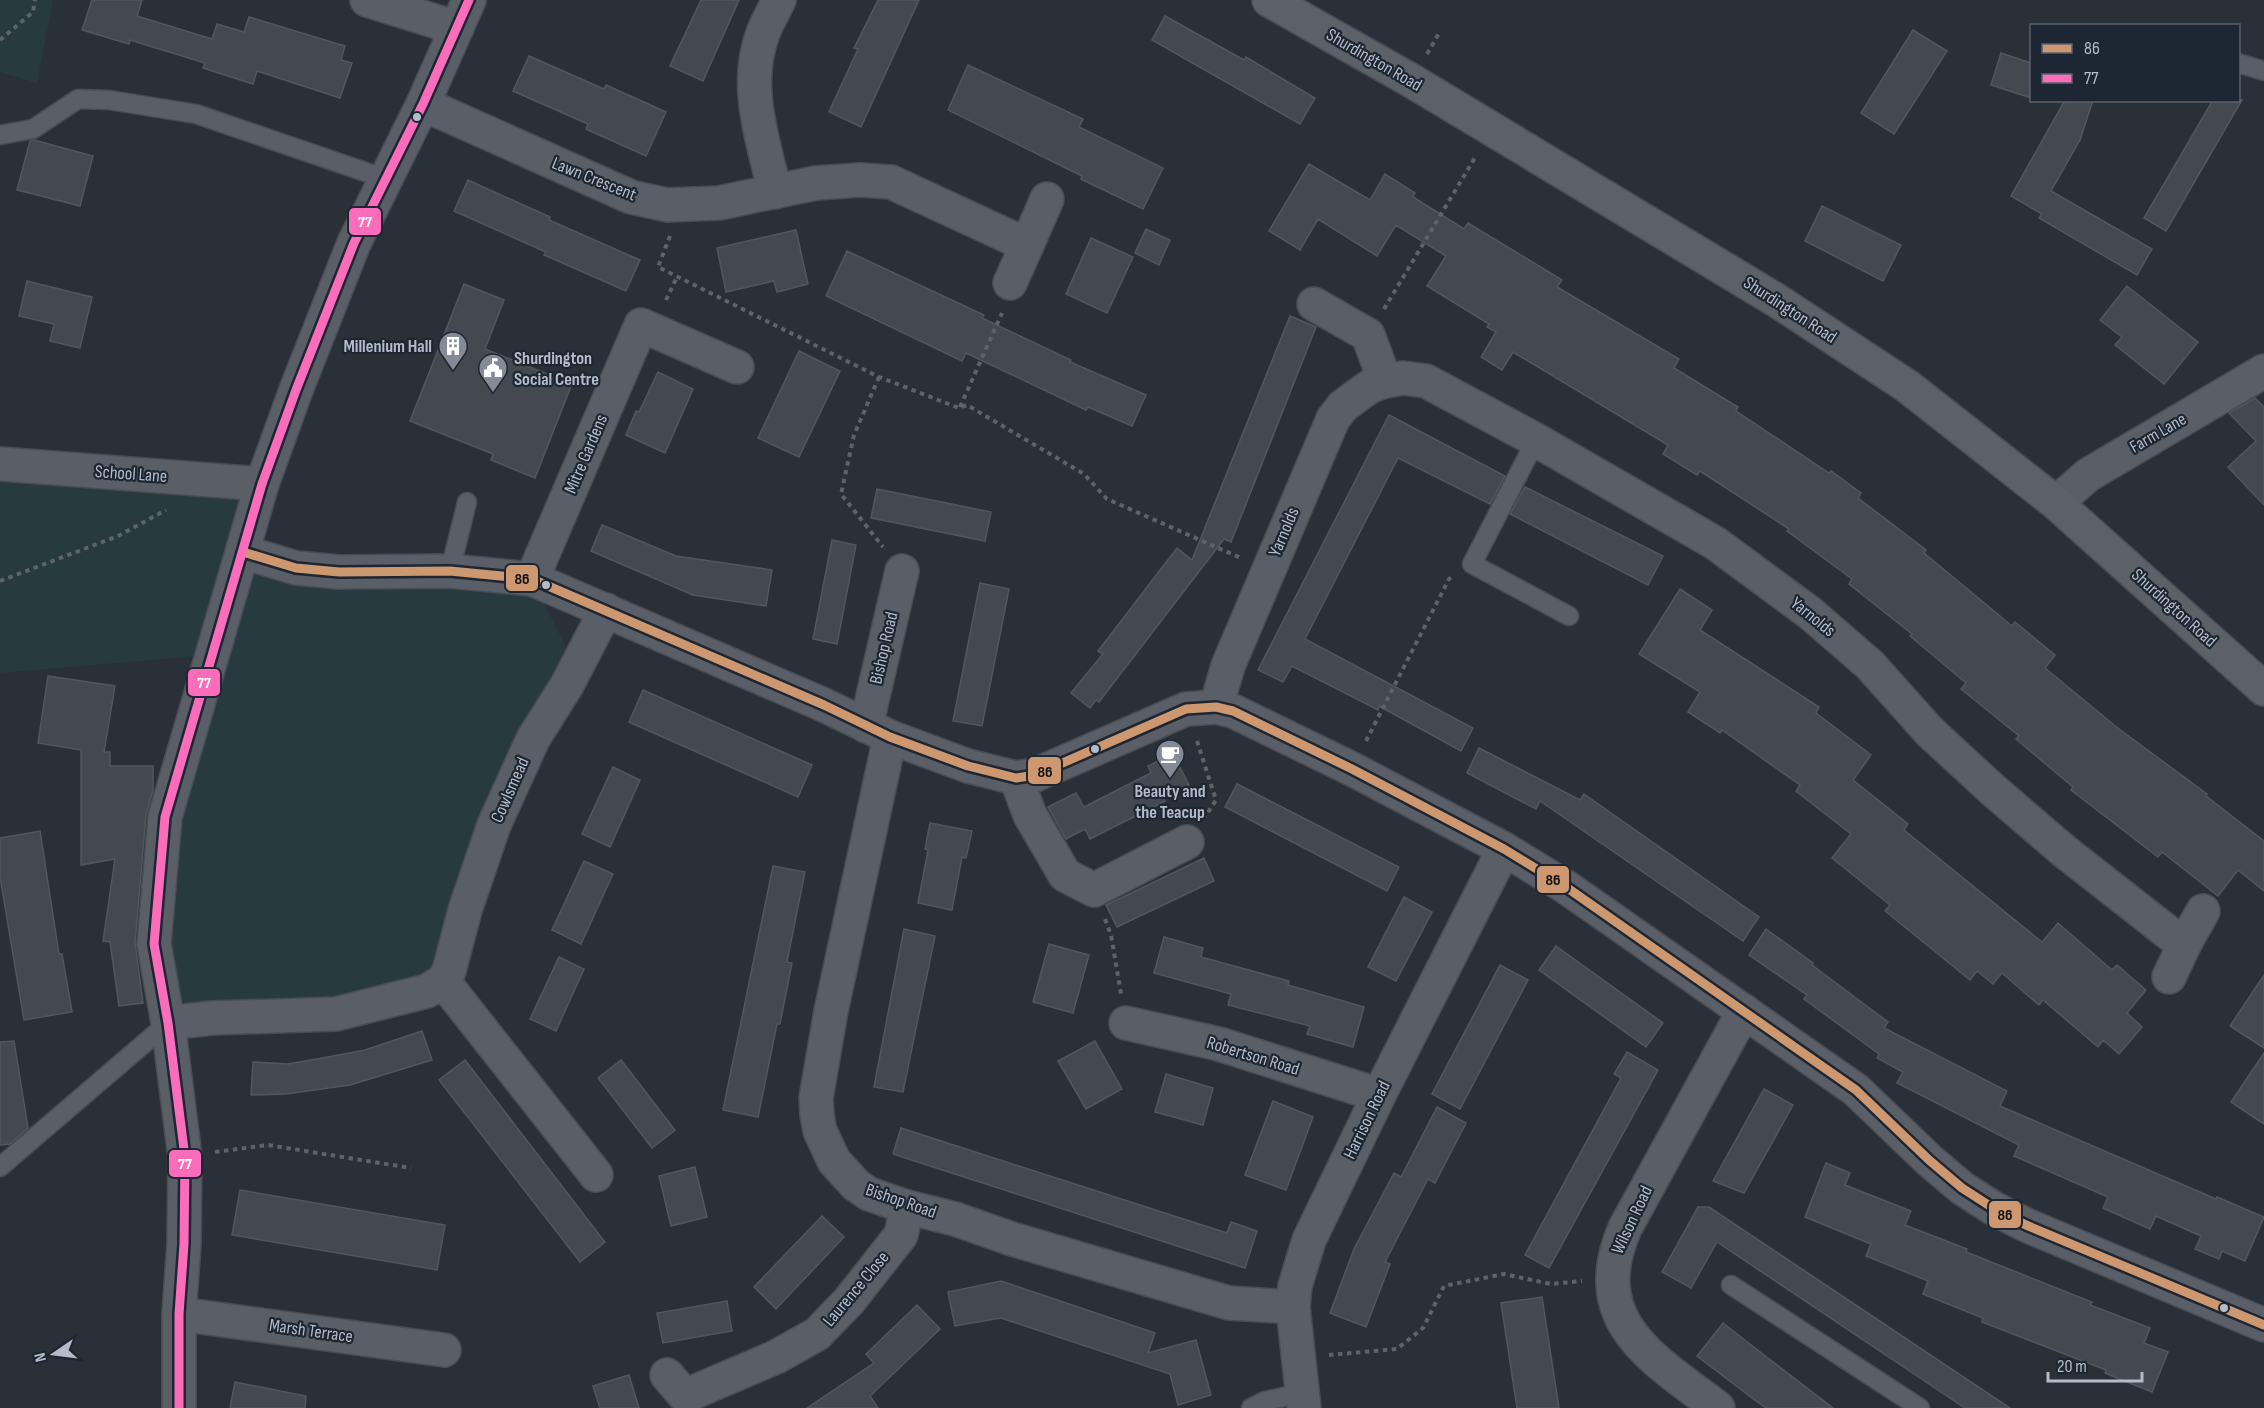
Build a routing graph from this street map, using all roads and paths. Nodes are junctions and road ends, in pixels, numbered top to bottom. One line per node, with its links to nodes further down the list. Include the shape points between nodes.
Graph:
1 (35, 0): 6 (path, via 33,12)
2 (367, 0): 5 (street)
3 (779, 0): 13 (street, via 763,32 754,75 756,110)
4 (1269, 0): 10 (main road, Shurdington Road)
5 (463, 14): 9 (street)
6 (0, 40)
7 (2240, 64): 8 (lane)
8 (2264, 71)
9 (423, 104): 12 (street); 15 (street, Lawn Crescent, via 631,196)
10 (1492, 129): 19 (path); 30 (main road, Shurdington Road, via 1776,300 1907,386)
11 (0, 135): 12 (lane, via 33,129 78,99 109,100 196,114)
12 (386, 179): 28 (street, via 354,243)
13 (775, 192): 15 (street, Lawn Crescent, via 719,203); 16 (street, Lawn Crescent, via 860,180 891,182)
14 (1047, 199): 16 (street)
15 (668, 205): 22 (path, via 670,237 658,267)
16 (1027, 245): 17 (street)
17 (1010, 283): 24 (path, via 1004,309)
18 (1314, 304): 19 (street)
19 (1368, 335): 23 (street)
20 (737, 367): 36 (street, Mitre Gardens, via 641,325)
21 (2264, 371): 30 (street, Farm Lane, via 2088,475)
22 (879, 377): 24 (path); 35 (path, via 854,435 841,494)
23 (1385, 381): 25 (street, Yarnolds, via 1426,381); 33 (street, Yarnolds, via 1356,395 1333,419)
24 (959, 408): 33 (path, via 967,405 1084,474 1107,499)
25 (1536, 440): 32 (lane); 49 (street, Yarnolds, via 1715,543 1810,613 1870,665 1930,732 1993,789 2064,851)
26 (0, 464): 27 (street, School Lane)
27 (198, 479): 28 (street, School Lane); 37 (path, via 176,504 118,536)
28 (262, 484): 31 (street)
29 (468, 502): 34 (lane)
30 (2056, 502): 40 (main road, Shurdington Road)
31 (243, 552): 34 (street, via 296,568 339,572); 53 (street, via 165,817 154,944)
32 (1472, 564): 39 (lane); 43 (path, via 1449,579)
33 (1268, 570): 41 (street, Yarnolds, via 1228,666)
34 (450, 571): 36 (street)
35 (902, 571): 42 (street, Bishop Road)
36 (531, 579): 38 (street)
37 (0, 581)
38 (606, 610): 42 (street); 51 (street, Cowlsmead, via 533,739 494,825)
39 (1569, 616)
40 (2264, 688)
41 (1186, 712): 43 (street, via 1233,711); 44 (street, via 1035,775); 45 (path, via 1216,801)
42 (878, 731): 44 (street, via 968,766); 60 (street, Bishop Road, via 816,1107 826,1147 844,1174 869,1194)
43 (1352, 769): 46 (street)
44 (1017, 778): 47 (street, via 1030,815 1065,875)
45 (1187, 842): 47 (street)
46 (1504, 849): 52 (street, via 1566,887); 55 (street, Harrison Road)
47 (1094, 890): 54 (path, via 1111,935)
48 (2203, 911): 49 (street)
49 (2184, 945): 50 (street)
50 (2169, 977)
51 (443, 981): 53 (street, via 427,991 336,1014); 59 (street)
52 (1743, 1011): 61 (street, Wilson Road, via 1624,1228); 65 (street, via 1856,1090 1937,1167 1993,1208)
53 (168, 1023): 56 (street); 57 (lane)
54 (1126, 1023): 55 (street, Robertson Road, via 1219,1044)
55 (1379, 1095): 63 (street, Harrison Road, via 1309,1240)
56 (185, 1157): 58 (path, via 268,1145); 64 (street)
57 (0, 1167)
58 (411, 1168)
59 (596, 1175)
60 (907, 1207): 63 (street, Bishop Road, via 1229,1303); 68 (street, Laurence Close, via 901,1235 849,1302 818,1334 776,1357)
61 (1612, 1278): 67 (path, via 1551,1284 1504,1274 1444,1286 1423,1328 1397,1349); 72 (street, Wilson Road, via 1620,1316 1636,1341)
62 (1731, 1285): 73 (lane)
63 (1293, 1307): 67 (street, Harrison Road)
64 (179, 1314): 66 (street, Marsh Terrace); 70 (street)
65 (2264, 1325)
66 (444, 1350)
67 (1298, 1358): 69 (street, Harrison Road)
68 (678, 1393)
69 (1303, 1400): 71 (lane, via 1265,1401)
70 (179, 1408)
71 (1251, 1408)
72 (1718, 1408)
73 (1920, 1408)

